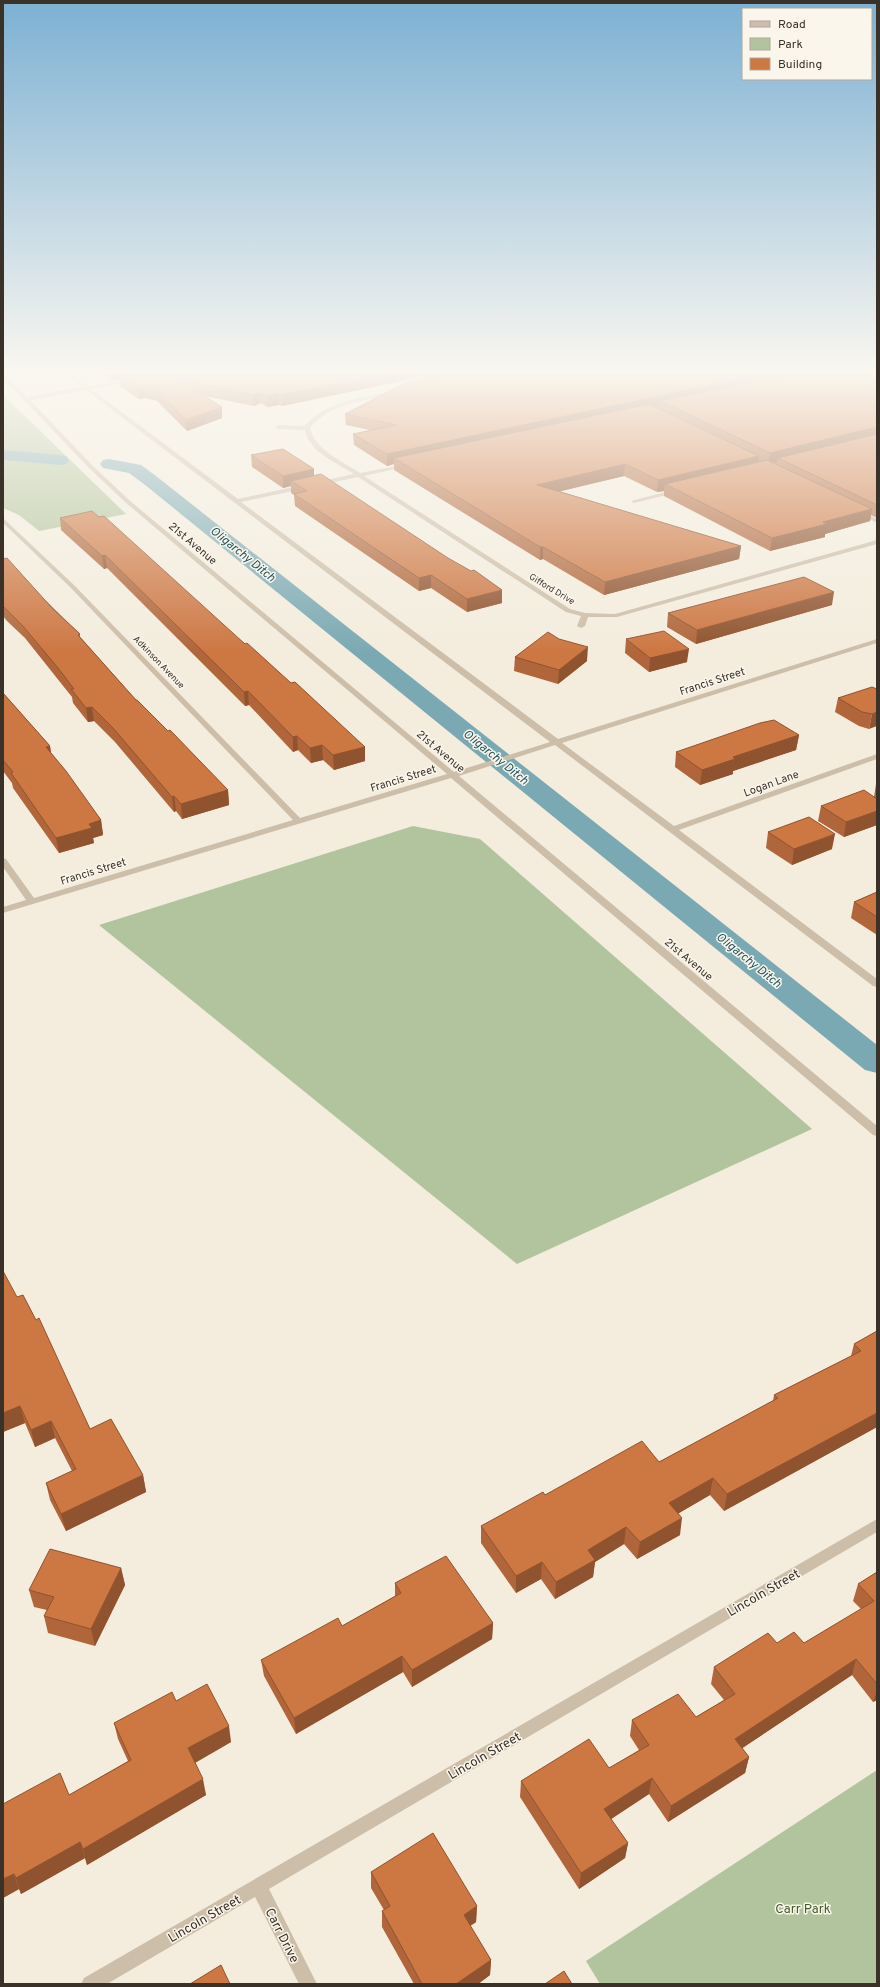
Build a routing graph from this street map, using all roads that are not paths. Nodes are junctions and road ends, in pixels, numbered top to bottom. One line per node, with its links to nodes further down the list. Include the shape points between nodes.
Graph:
1 (91, 467): 18 (street, 21st Avenue, via 127,501)
2 (190, 467): 8 (street)
3 (346, 467): 5 (street, Gifford Drive)
4 (395, 467): 5 (street)
5 (358, 475): 8 (street); 13 (street, Gifford Drive, via 568,611)
6 (686, 488): 7 (street)
7 (634, 501)
8 (236, 502): 16 (street)
9 (850, 508): 11 (street)
10 (3, 520): 19 (street, Adkinson Avenue, via 72,586)
11 (877, 521)
12 (877, 542): 13 (street, Gifford Drive, via 615,616)
13 (586, 615): 14 (street)
14 (581, 626)
15 (877, 641): 16 (street, Francis Street)
16 (557, 743): 18 (street, Francis Street); 20 (street)
17 (877, 756): 20 (street, Logan Lane)
18 (453, 775): 19 (street, Francis Street); 25 (street, 21st Avenue)
19 (298, 822): 22 (street, Francis Street)
20 (672, 830): 24 (street)
21 (3, 861): 22 (street)
22 (32, 902): 23 (street, Francis Street)
23 (3, 910)
24 (877, 984)
25 (877, 1132)
26 (877, 1526): 27 (street, Lincoln Street)
27 (259, 1886): 28 (street, Lincoln Street); 29 (street, Carr Drive)
28 (90, 1984)
29 (308, 1984)

